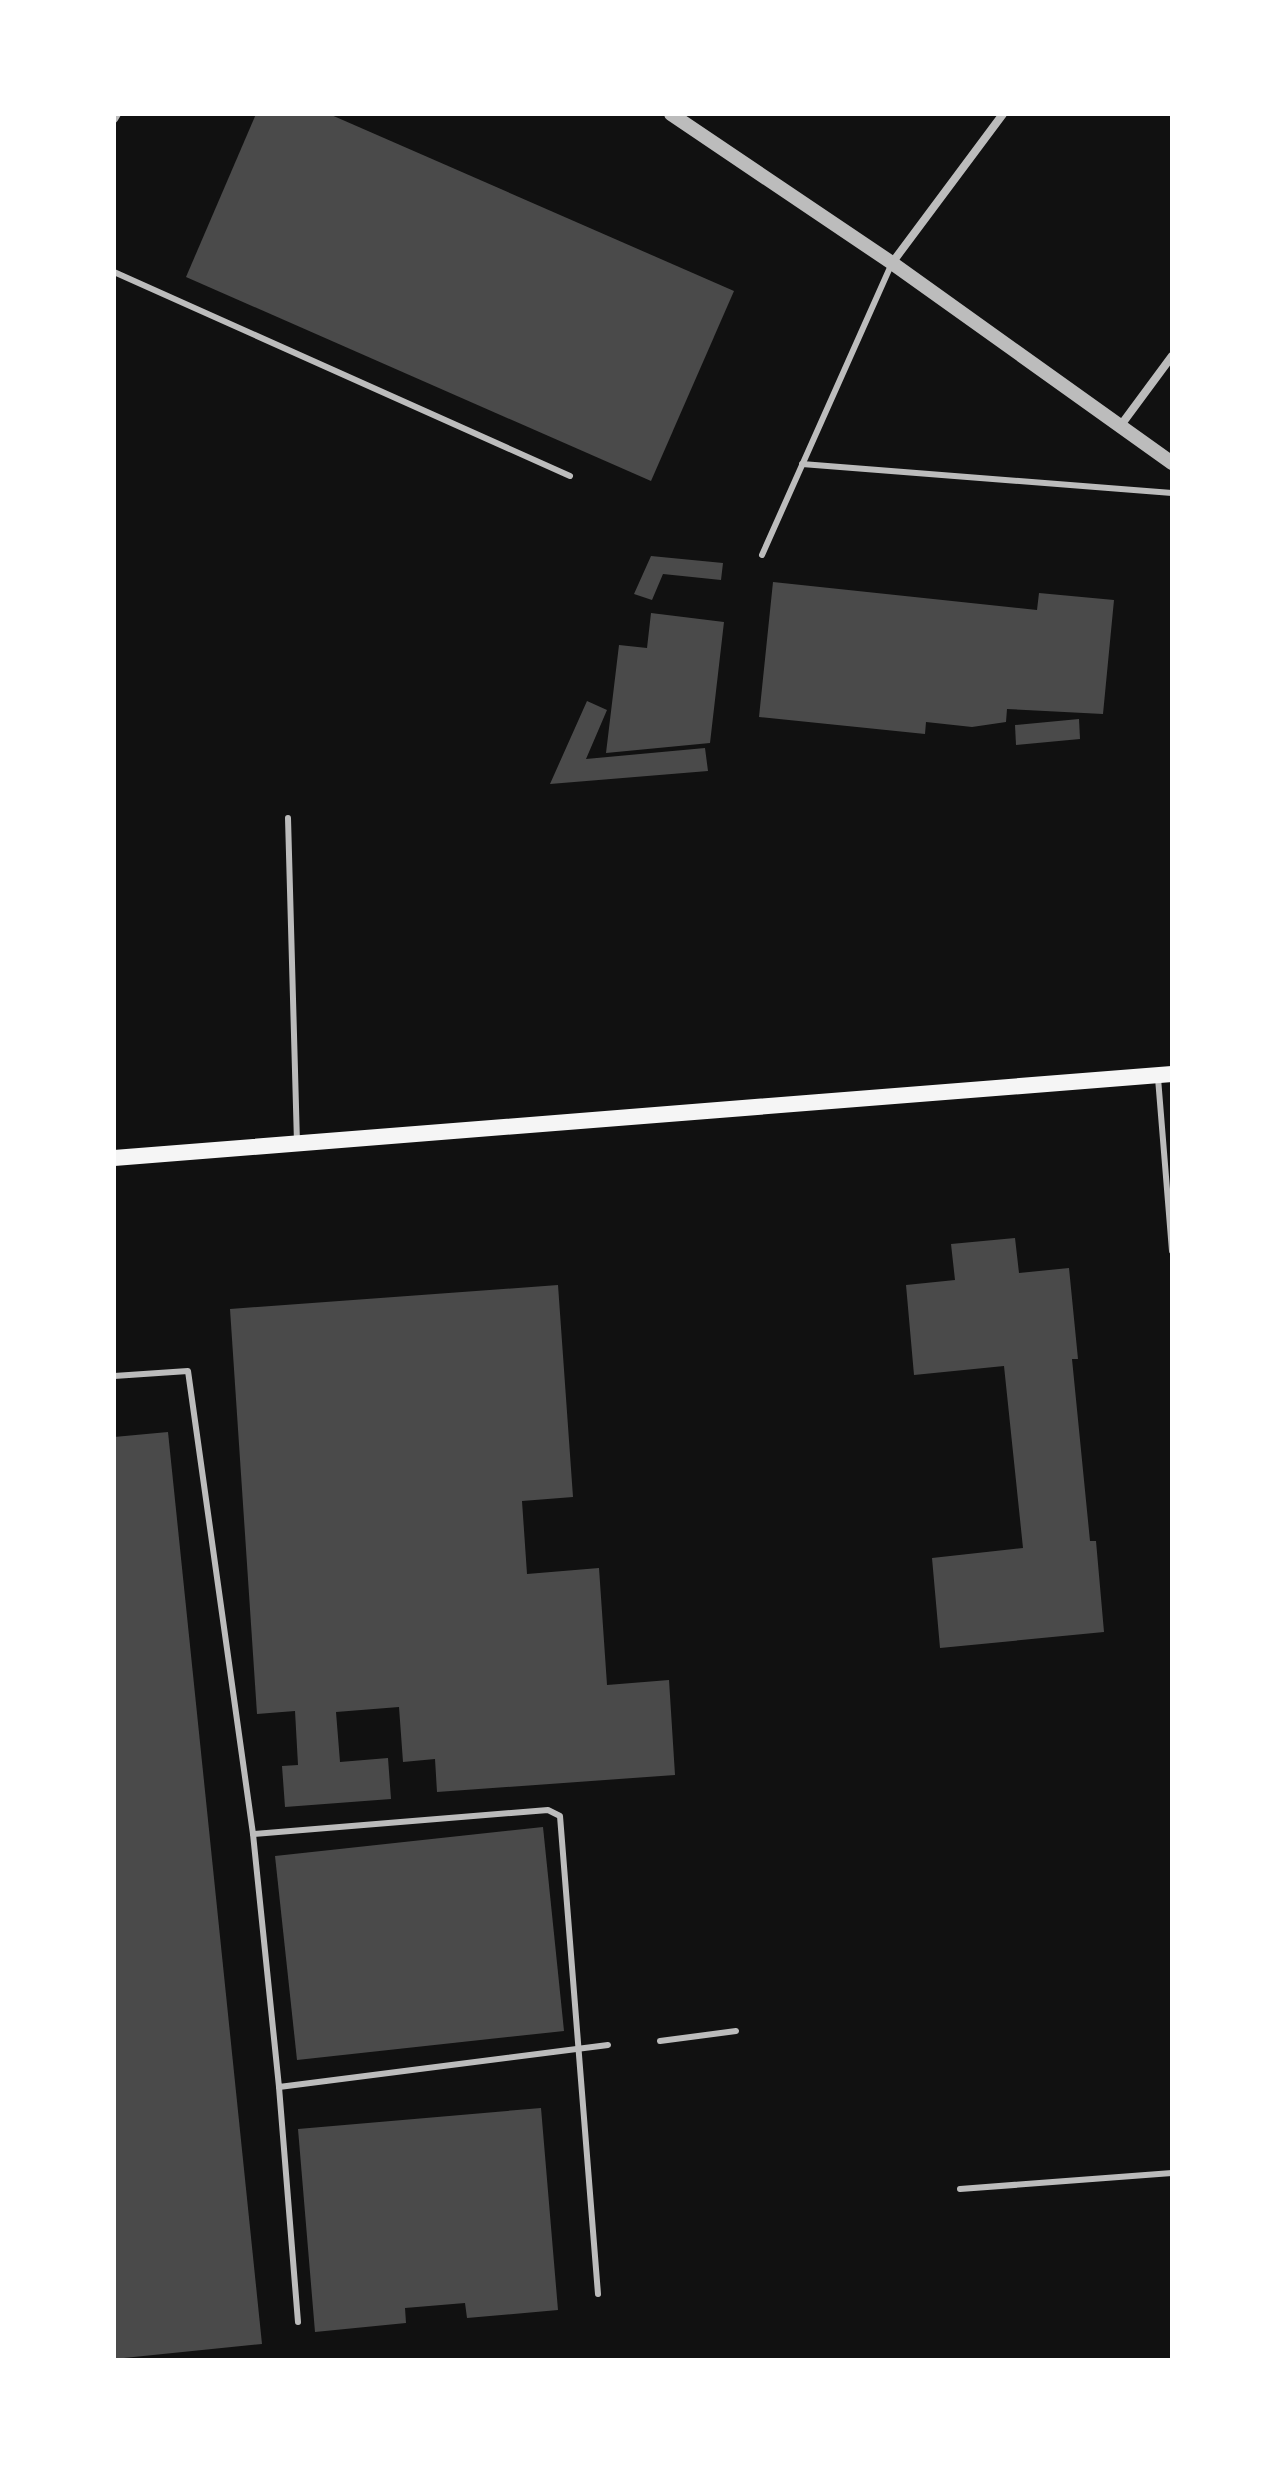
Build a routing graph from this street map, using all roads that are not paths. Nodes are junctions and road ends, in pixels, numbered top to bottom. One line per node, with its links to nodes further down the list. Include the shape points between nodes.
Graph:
1 (117, 114): 4 (street)
2 (671, 114): 5 (street)
3 (1003, 114): 5 (street)
4 (114, 119)
5 (892, 263): 8 (street); 10 (lane)
6 (114, 272): 11 (lane)
7 (1172, 356): 8 (street)
8 (1121, 425): 9 (street)
9 (1172, 463)
10 (802, 464): 12 (lane); 13 (lane)
11 (570, 476)
12 (1172, 493)
13 (762, 555)
14 (288, 818): 16 (lane)
15 (1165, 1074): 16 (main road); 18 (lane)
16 (297, 1143): 17 (main road)
17 (114, 1158)
18 (1172, 1251)
19 (114, 1376): 20 (lane, via 188,1371)
20 (253, 1834): 24 (lane, via 554,1812 563,1828); 25 (lane)
21 (736, 2031): 22 (lane)
22 (660, 2041)
23 (608, 2045): 24 (lane)
24 (579, 2048): 25 (lane); 28 (lane)
25 (279, 2087): 29 (lane)
26 (1172, 2173): 27 (lane)
27 (960, 2189)
28 (598, 2294)
29 (298, 2322)

